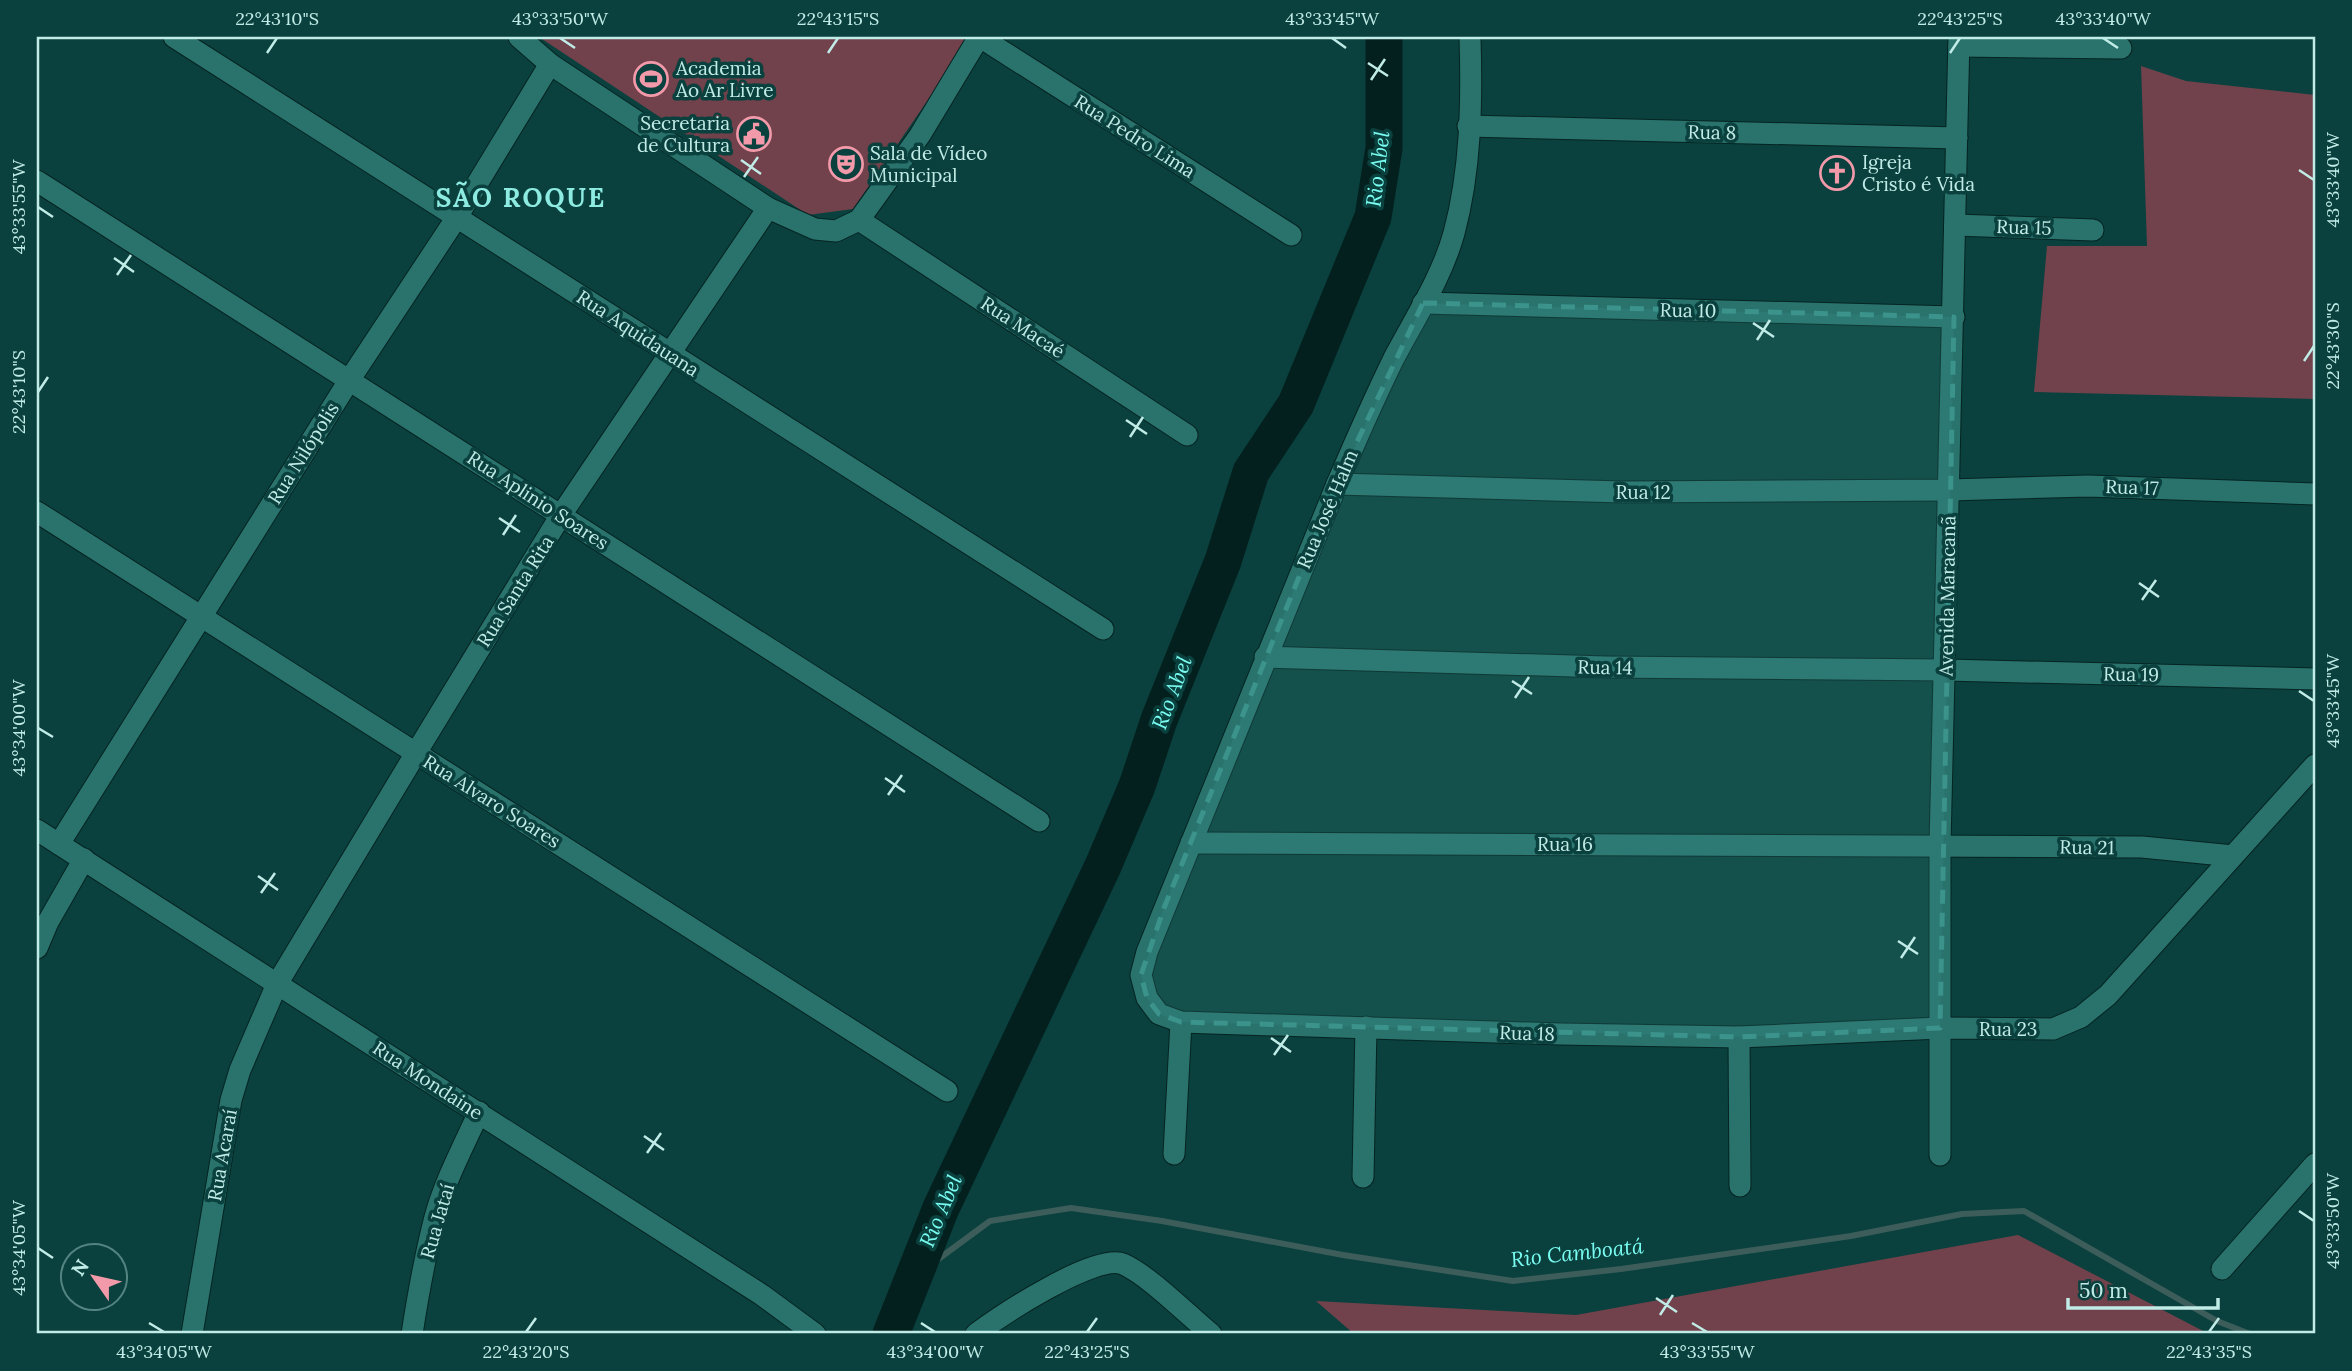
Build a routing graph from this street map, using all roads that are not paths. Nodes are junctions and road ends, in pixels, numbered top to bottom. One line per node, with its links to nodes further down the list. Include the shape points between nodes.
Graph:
1 (174, 37): 12 (street, Rua Aquidauana)
2 (519, 37): 7 (street)
3 (979, 37): 13 (street, via 920,135); 16 (street, Rua Pedro Lima)
4 (1470, 37): 8 (street, Rua José Halm)
5 (1959, 41): 6 (street); 9 (street, Avenida Maracanã)
6 (2121, 48)
7 (550, 64): 11 (street); 12 (street, Rua Nilópolis)
8 (1468, 126): 9 (street, Rua 8); 17 (street, Rua José Halm, via 1453,235)
9 (1956, 138): 14 (street, Avenida Maracanã)
10 (37, 181): 20 (street, Rua Aplinio Soares)
11 (768, 208): 13 (street, via 815,229 836,231); 19 (street, Rua Santa Rita)
12 (457, 217): 19 (street, Rua Aquidauana); 20 (street, Rua Nilópolis)
13 (859, 220): 21 (street, Rua Macaé)
14 (1955, 225): 15 (street, Rua 15); 18 (street, Avenida Maracanã)
15 (2093, 230)
16 (1291, 235)
17 (1423, 303): 18 (street, Rua 10); 22 (street, Rua José Halm)
18 (1954, 317): 23 (street, Avenida Maracanã)
19 (670, 354): 26 (street, Rua Santa Rita); 28 (street, Rua Aquidauana)
20 (350, 379): 26 (street, Rua Aplinio Soares); 27 (street, Rua Nilópolis)
21 (1187, 435)
22 (1337, 484): 23 (street, Rua 12, via 1623,492); 29 (street, Rua José Halm)
23 (1949, 490): 24 (street, Rua 17, via 2088,486); 30 (street, Avenida Maracanã)
24 (2315, 494)
25 (37, 512): 27 (street, Rua Alvaro Soares)
26 (561, 515): 32 (street, Rua Santa Rita); 34 (street, Rua Aplinio Soares)
27 (200, 617): 32 (street, Rua Alvaro Soares); 37 (street, Rua Nilópolis)
28 (1102, 628)
29 (1265, 657): 30 (street, Rua 14); 36 (street, Rua José Halm)
30 (1946, 670): 31 (street, Rua 19); 38 (street, Avenida Maracanã)
31 (2315, 678)
32 (416, 753): 43 (street, Rua Santa Rita); 48 (street, Rua Alvaro Soares)
33 (2315, 765): 39 (street, Rua 23)
34 (1039, 821)
35 (37, 830): 37 (street, Rua Mondaine)
36 (1191, 843): 38 (street, Rua 16); 42 (street, Rua José Halm)
37 (59, 844): 40 (street, Rua Mondaine)
38 (1940, 845): 39 (street, Rua 21, via 2142,848); 46 (street, Avenida Maracanã)
39 (2233, 856): 46 (street, Rua 23, via 2108,995 2081,1017 2053,1029)
40 (83, 859): 41 (street); 43 (street, Rua Mondaine)
41 (37, 948)
42 (1141, 975): 44 (street, Rua 18, via 1147,998 1159,1014)
43 (277, 984): 49 (street, Rua Mondaine); 57 (street, Rua Acaraí, via 231,1100)
44 (1181, 1021): 45 (street, Rua 18); 50 (street)
45 (1366, 1027): 47 (street, Rua 18); 53 (street)
46 (1940, 1028): 47 (street, Rua 18); 51 (street, Avenida Maracanã)
47 (1739, 1037): 54 (street)
48 (947, 1091)
49 (478, 1112): 56 (street, Rua Mondaine); 58 (street, Rua Jataí, via 435,1216)
50 (1174, 1154)
51 (1940, 1155)
52 (2315, 1164): 55 (street)
53 (1363, 1177)
54 (1740, 1186)
55 (2222, 1269)
56 (803, 1330)
57 (192, 1334)
58 (412, 1334)
59 (976, 1334): 60 (street, via 1015,1306 1066,1279 1109,1264 1121,1264 1143,1277)
60 (1211, 1334)

